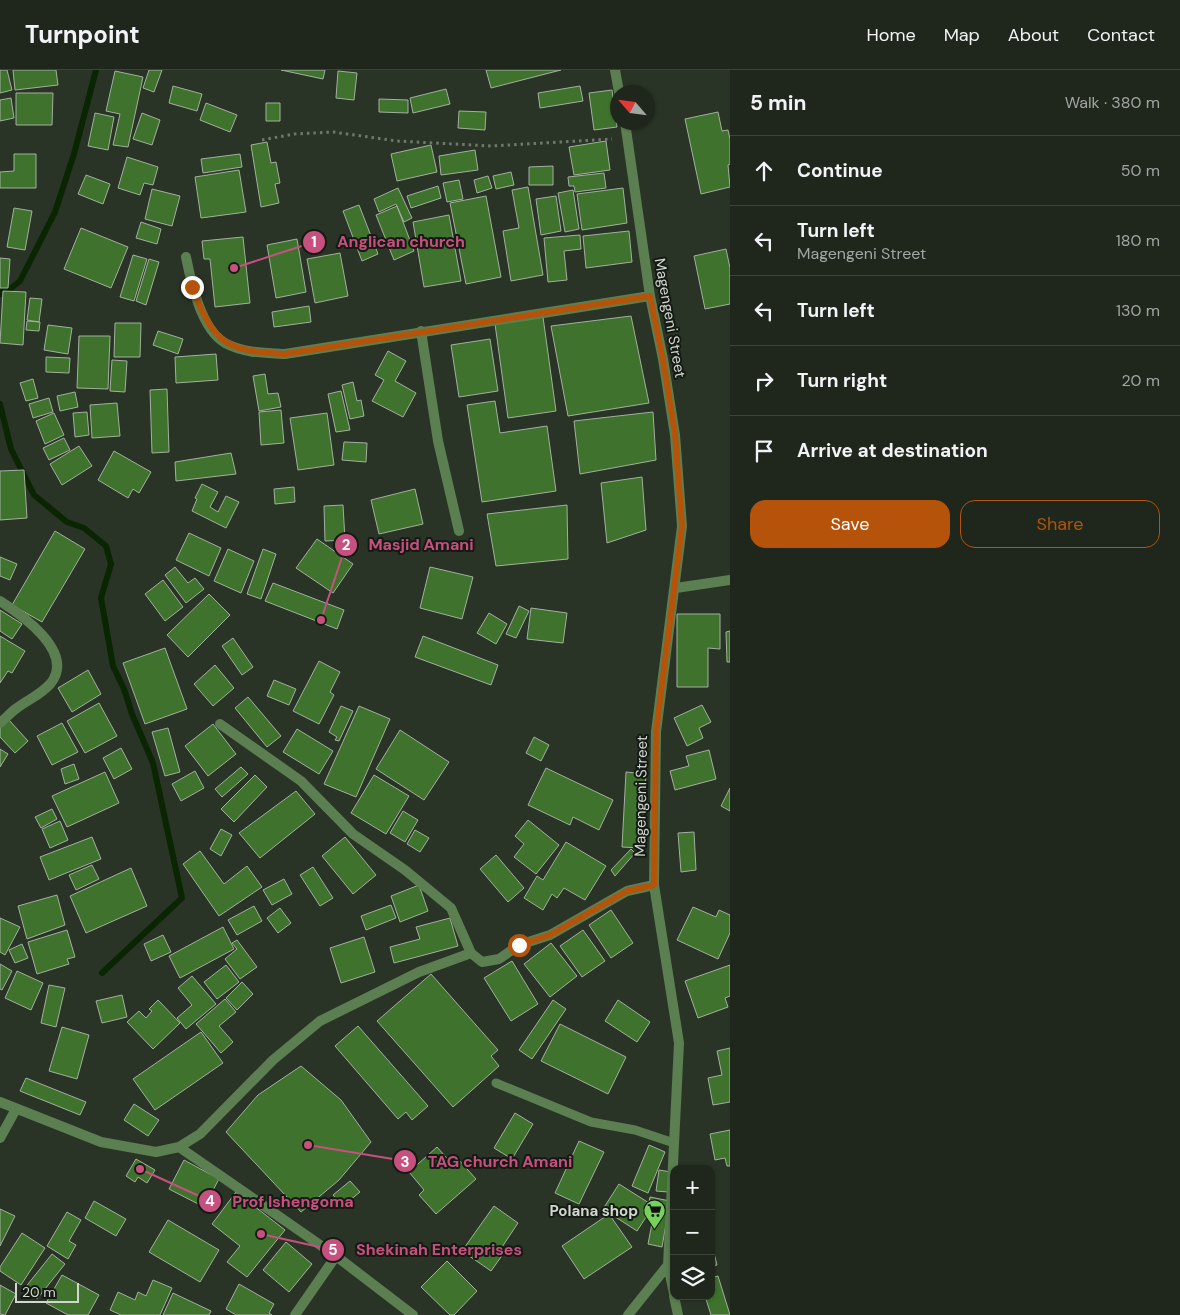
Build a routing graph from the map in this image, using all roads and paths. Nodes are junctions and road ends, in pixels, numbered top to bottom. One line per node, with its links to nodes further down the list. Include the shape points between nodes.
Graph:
1 (615, 70): 2 (street)
2 (618, 85)
3 (626, 130): 4 (street, Magengeni Street)
4 (628, 138): 5 (path, via 492,146 397,141 333,132); 7 (street, Magengeni Street)
5 (262, 140)
6 (186, 258): 8 (street, via 192,287 212,329 224,342 253,352 285,354)
7 (650, 296): 8 (street); 11 (street, Magengeni Street, via 675,434 682,526)
8 (421, 331): 9 (street, via 438,442)
9 (459, 531)
10 (730, 580): 11 (street)
11 (676, 588): 15 (street, Magengeni Street, via 656,732)
12 (0, 601): 13 (street, via 19,613 45,638 56,654 57,670 52,682)
13 (0, 723)
14 (220, 724): 16 (street, via 301,781 353,834 406,870 451,908)
15 (654, 885): 16 (street, via 627,891 550,935 519,945 499,959 482,962); 21 (street, Magengeni Street, via 679,1043)
16 (471, 953): 22 (street, via 419,972 320,1021 273,1060 200,1134)
17 (496, 1083): 21 (lane, via 591,1122 636,1130)
18 (0, 1102): 19 (street)
19 (16, 1109): 20 (street); 22 (street, via 101,1142 156,1152)
20 (0, 1138)
21 (674, 1143): 24 (street, Magengeni Street)
22 (179, 1147): 23 (street)
23 (336, 1256): 27 (street); 28 (street)
24 (668, 1265): 25 (street, Magengeni Street); 29 (street)
25 (670, 1275)
26 (675, 1300): 30 (street, Magengeni Street)
27 (295, 1315)
28 (413, 1315)
29 (628, 1315)
30 (678, 1315)

